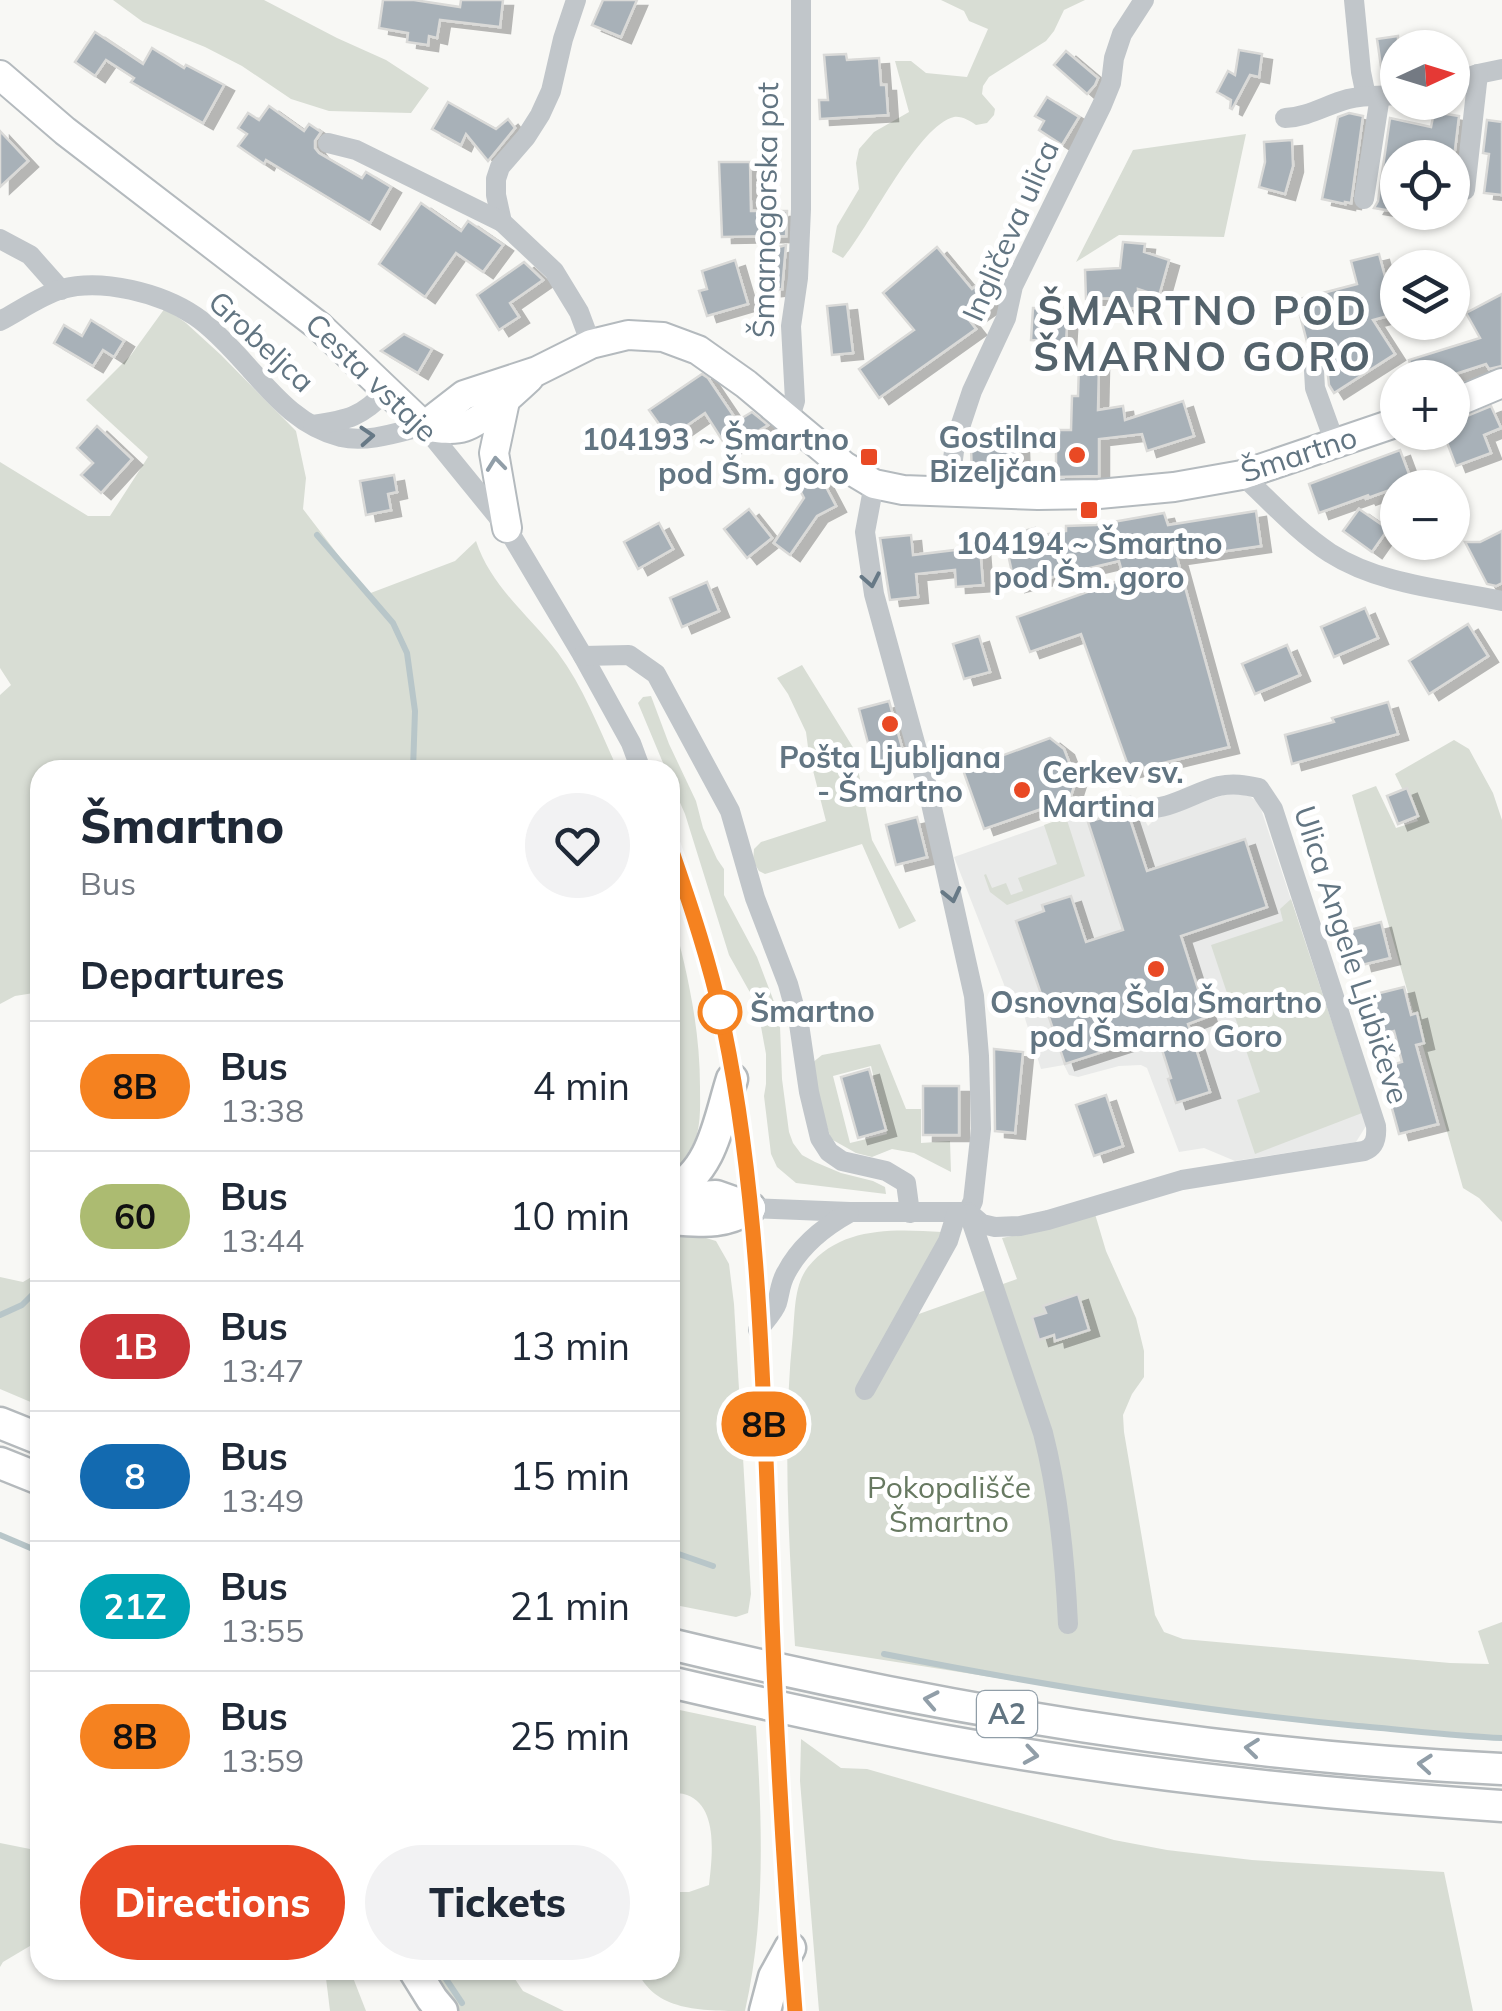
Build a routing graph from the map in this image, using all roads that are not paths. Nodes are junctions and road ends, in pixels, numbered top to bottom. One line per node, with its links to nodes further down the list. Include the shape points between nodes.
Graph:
1 (576, 0): 16 (street, via 540,116 496,179)
2 (801, 0): 27 (street, Šmarnogorska pot, via 801,209)
3 (1144, 0): 34 (street, Ingličeva ulica, via 1122,34 1102,105 1013,286 960,427)
4 (1354, 0): 9 (street, via 1361,72)
5 (1502, 69): 6 (street)
6 (1478, 74): 8 (street); 14 (street)
7 (0, 75): 24 (main road, Cesta vstaje, via 320,327)
8 (1470, 77)
9 (1380, 95)
10 (1380, 96): 12 (street)
11 (1380, 102): 15 (street)
12 (1285, 118)
13 (328, 143): 16 (street, via 356,150)
14 (1470, 145)
15 (1364, 199)
16 (502, 222): 20 (street, via 554,271)
17 (0, 239): 18 (street, via 30,255)
18 (61, 290): 19 (street, Grobeljca); 28 (street, Grobeljca, via 127,288 196,316)
19 (0, 321)
20 (591, 344): 22 (main road, Šmartno); 27 (main road, Šmartno, via 628,335 679,342 720,364)
21 (1313, 354): 31 (street, via 1316,388)
22 (537, 370): 26 (main road); 29 (main road, via 464,395)
23 (1502, 383): 25 (main road)
24 (388, 390): 28 (street, Grobeljca, via 360,415); 29 (main road, Cesta vstaje)
25 (1470, 396)
26 (504, 401): 29 (main road, via 464,426); 35 (main road, one-way to 26, via 494,454)
27 (789, 420): 33 (main road, Šmartno)
28 (311, 426): 29 (street, Grobeljca, one-way to 29, via 344,438)
29 (424, 426): 35 (street, Cesta vstaje)
30 (1380, 428): 31 (main road, Šmartno)
31 (1335, 444): 32 (main road, Šmartno)
32 (1242, 475): 34 (main road, Šmartno, via 1098,494); 36 (street, via 1329,552 1357,568)
33 (874, 484): 34 (main road, Šmartno); 46 (street, one-way to 46, via 865,532 874,594 928,790 974,996 981,1129 973,1201)
34 (949, 492)
35 (507, 528): 37 (street, Cesta vstaje)
36 (1502, 600)
37 (583, 656): 38 (street, Cesta vstaje); 47 (street, via 629,655 656,674 679,713 730,811 792,997 820,1138 842,1161 906,1183)
38 (638, 760)
39 (1142, 808): 46 (street, Ulica Angele Ljubičeve, via 1218,786 1259,788 1273,809 1376,1140 1364,1151 1182,1180 1020,1226 982,1224)
40 (680, 877): 41 (street, via 710,969)
41 (732, 1078): 42 (highway, via 703,1163); 44 (street)
42 (680, 1187)
43 (680, 1196): 44 (highway, via 716,1196)
44 (750, 1208): 45 (street); 48 (highway, via 717,1222); 49 (street)
45 (850, 1212): 47 (street); 49 (street, via 806,1244)
46 (963, 1212): 47 (street); 50 (street); 56 (street, via 1043,1433)
47 (910, 1214)
48 (680, 1220)
49 (758, 1330): 63 (street, bridge)
50 (865, 1390)
51 (3, 1424): 52 (highway); 53 (highway)
52 (30, 1426)
53 (30, 1435)
54 (0, 1462): 55 (highway)
55 (30, 1475)
56 (1068, 1624)
57 (680, 1647): 61 (highway, A2, one-way to 57, via 1067,1724)
58 (680, 1684): 60 (highway, A2)
59 (680, 1704): 60 (highway, via 726,1713)
60 (797, 1712): 62 (highway, A2, one-way to 62, via 1230,1783)
61 (1502, 1769)
62 (1502, 1806)
63 (790, 1948): 68 (highway); 69 (street)
64 (403, 1980): 66 (highway)
65 (420, 1980): 67 (highway)
66 (423, 2011)
67 (442, 2011)
68 (764, 2011)
69 (795, 2011)

